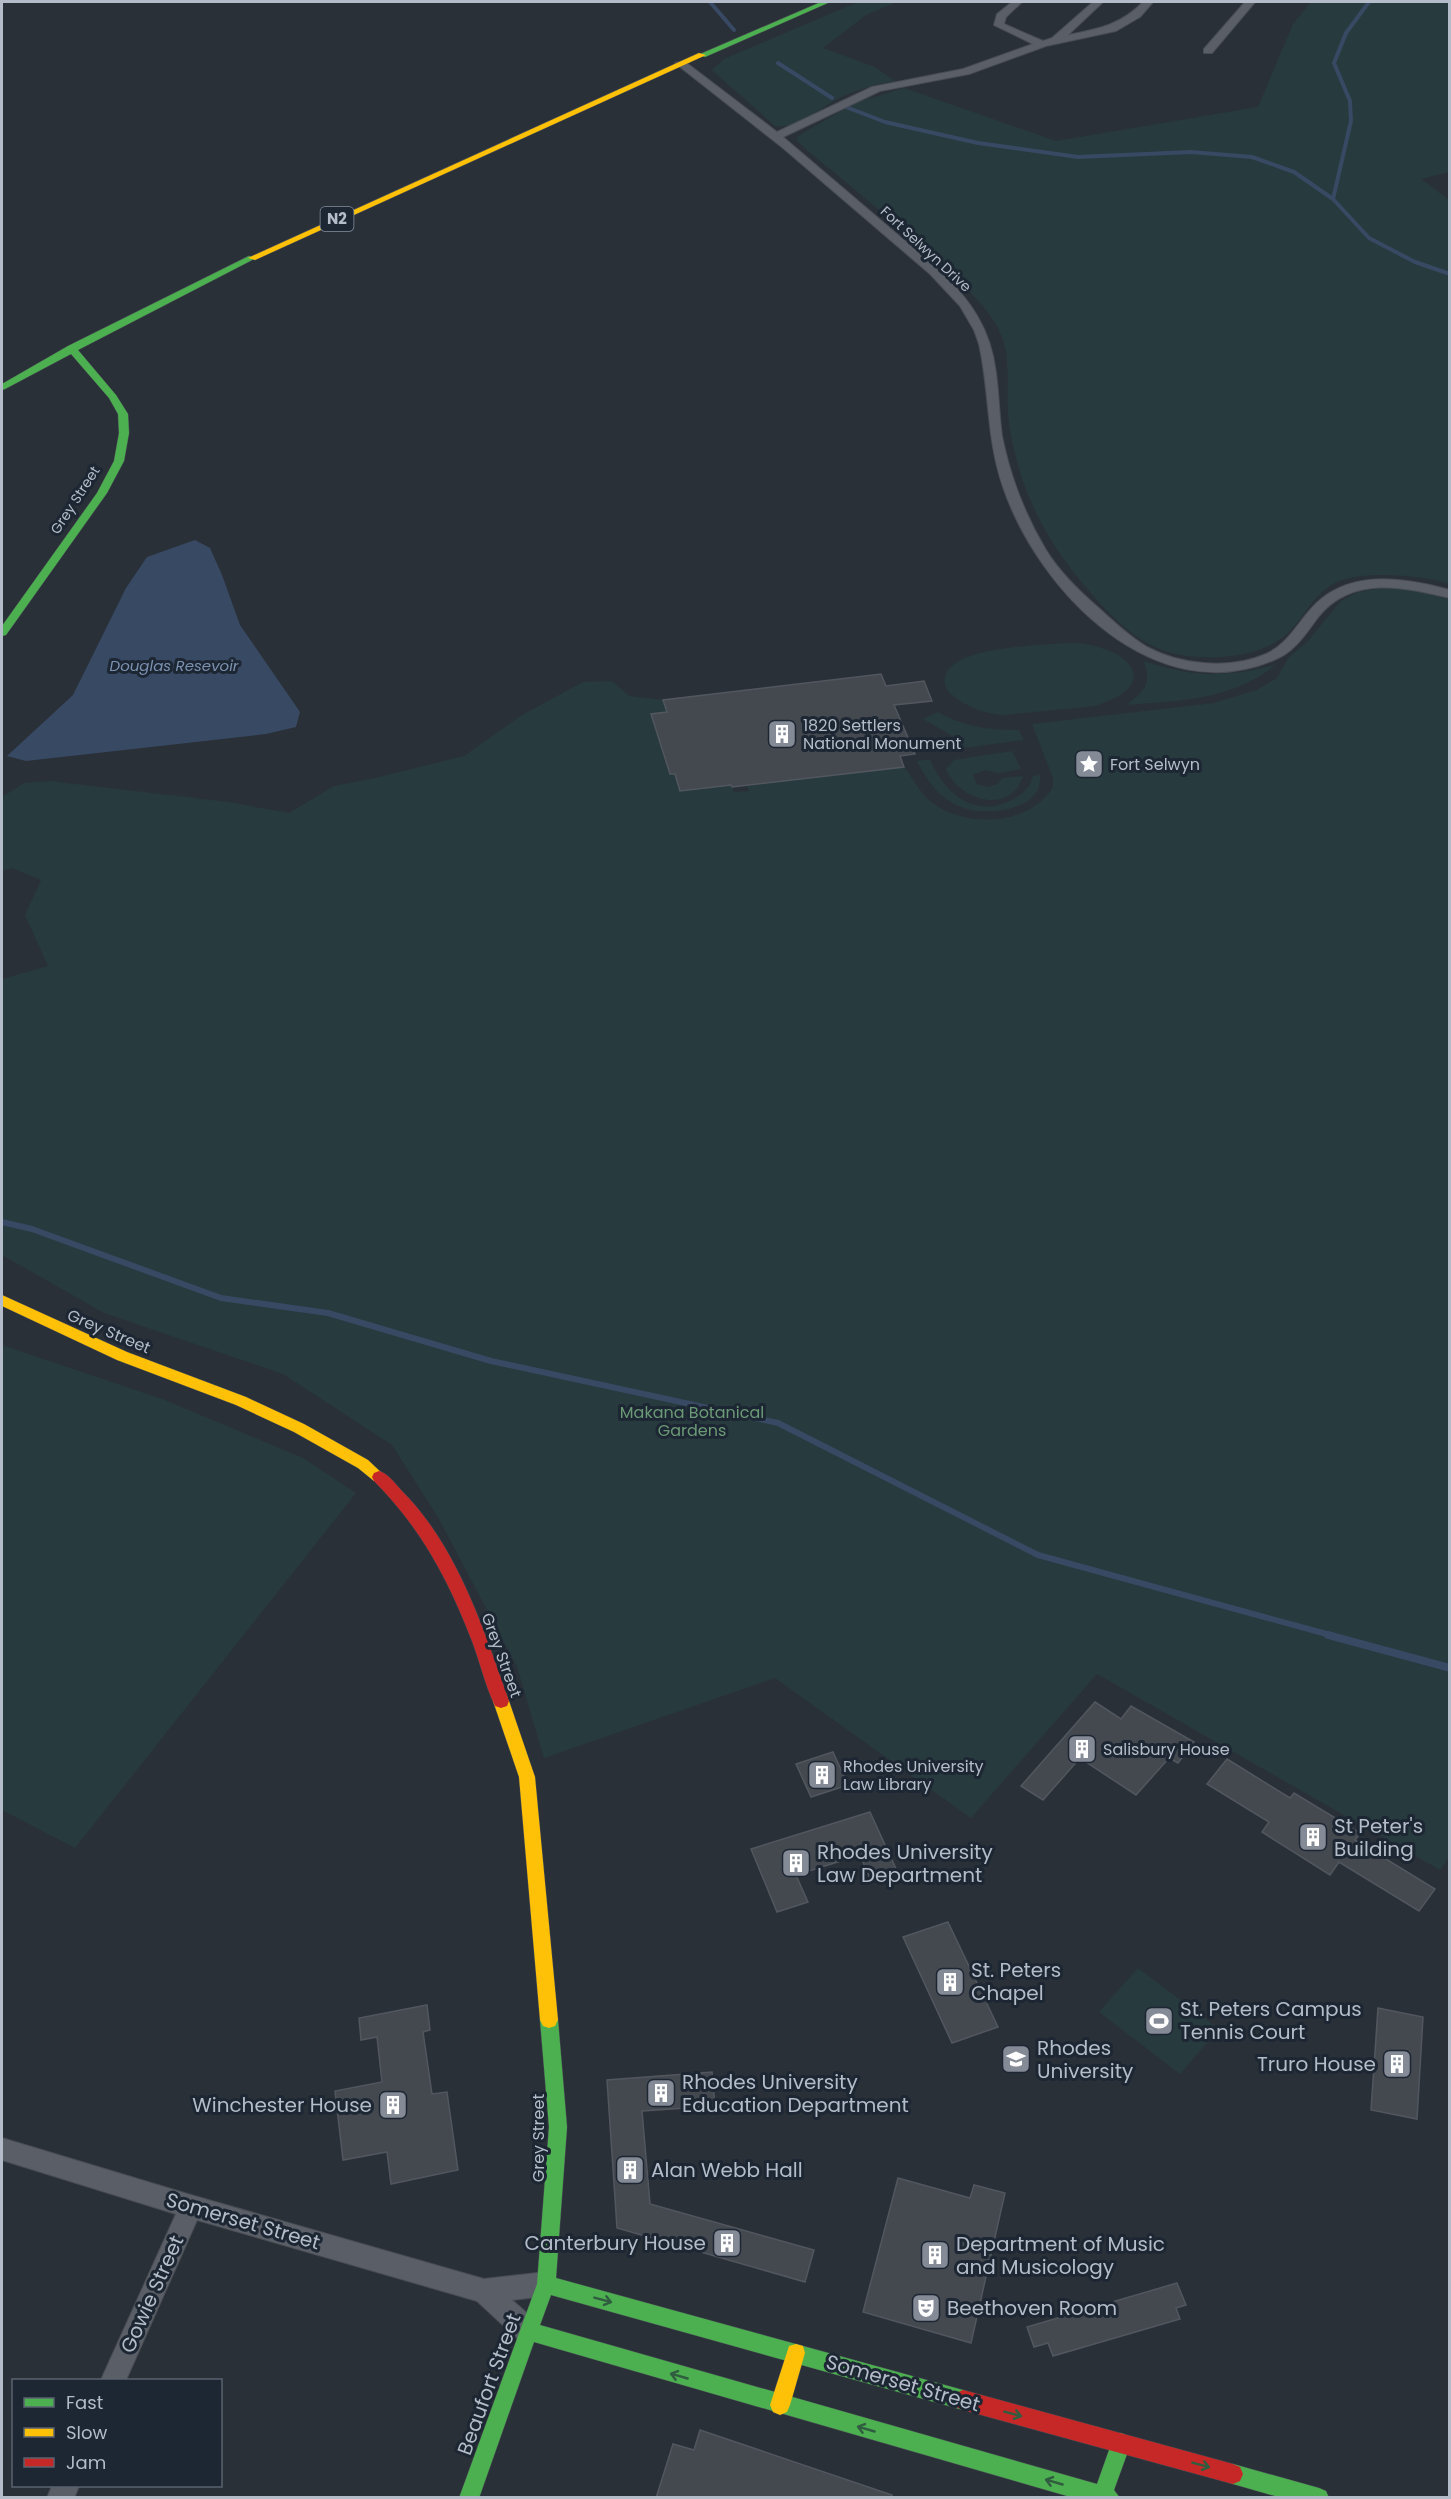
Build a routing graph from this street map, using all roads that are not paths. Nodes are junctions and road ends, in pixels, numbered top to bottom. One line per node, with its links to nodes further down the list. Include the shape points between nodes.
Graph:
1 (826, 2): 9 (main road, N2)
2 (1017, 2): 7 (street, via 1001,16 999,25)
3 (1098, 2): 6 (street)
4 (1148, 2): 6 (street, via 1124,25)
5 (1250, 2): 8 (street)
6 (1056, 40): 7 (street)
7 (1042, 44): 10 (street, via 966,71 866,93)
8 (1208, 51)
9 (680, 63): 10 (street, Fort Selwyn Drive); 11 (main road, N2, via 280,244)
10 (777, 136): 13 (street, Fort Selwyn Drive, via 940,279 972,314 985,341 1001,455 1012,494 1032,537 1053,571 1141,650 1184,664 1248,664 1285,649 1332,596 1347,589 1392,582)
11 (71, 348): 12 (main road, N2); 14 (main road, Grey Street, via 123,414 119,461 102,493)
12 (2, 387)
13 (1449, 594)
14 (2, 633)
15 (2, 1300): 18 (main road, Grey Street, via 122,1356 241,1401 363,1464 399,1495 453,1579 473,1621 527,1777 558,2127)
16 (2, 2149): 17 (street, Somerset Street)
17 (191, 2207): 19 (street, Somerset Street); 22 (street, Gowie Street)
18 (546, 2284): 19 (street, Somerset Street); 20 (main road, Beaufort Street); 21 (main road, Somerset Street, one-way to 21)
19 (484, 2291): 20 (street, Somerset Street)
20 (528, 2331): 23 (main road, Somerset Street, one-way to 20); 26 (main road, Beaufort Street)
21 (796, 2353): 23 (main road); 24 (main road, Somerset Street, one-way to 24)
22 (113, 2379)
23 (780, 2405): 25 (main road, Somerset Street, one-way to 23)
24 (1121, 2443): 25 (main road); 27 (main road, Somerset Street, one-way to 27)
25 (1106, 2496)
26 (470, 2498)
27 (1319, 2498)

